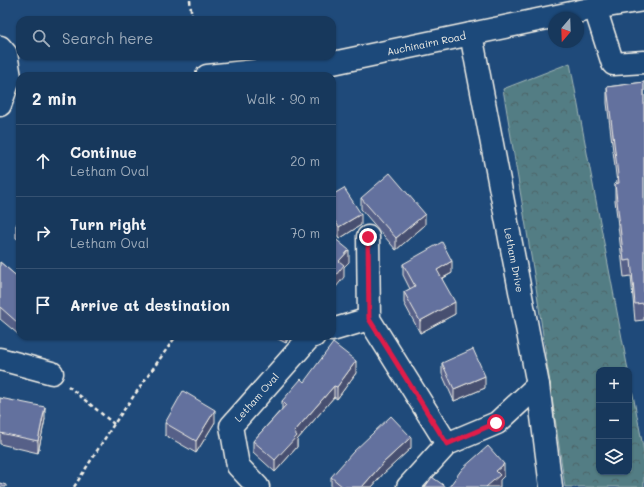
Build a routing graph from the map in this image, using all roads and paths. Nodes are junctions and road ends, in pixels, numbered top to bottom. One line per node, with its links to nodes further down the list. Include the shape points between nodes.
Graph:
1 (190, 0): 4 (path)
2 (644, 0): 3 (street, Auchinairn Road)
3 (595, 8): 5 (street, Auchinairn Road); 7 (street, via 613,64)
4 (192, 16)
5 (471, 34): 8 (street, Auchinairn Road, via 333,63); 18 (street, Letham Drive)
6 (0, 47): 9 (street, via 6,54)
7 (644, 62)
8 (246, 72)
9 (15, 77): 10 (street)
10 (0, 105)
11 (368, 237): 12 (street)
12 (369, 319): 13 (street); 20 (street)
13 (336, 329)
14 (173, 340): 19 (path)
15 (307, 340): 22 (street, Letham Oval, via 231,426 238,466)
16 (0, 358): 17 (street)
17 (52, 373): 19 (path)
18 (538, 385): 20 (street, via 496,423); 24 (street, Letham Drive)
19 (114, 424): 21 (path)
20 (447, 444): 23 (street)
21 (74, 487)
22 (258, 487)
23 (408, 487)
24 (551, 487)

